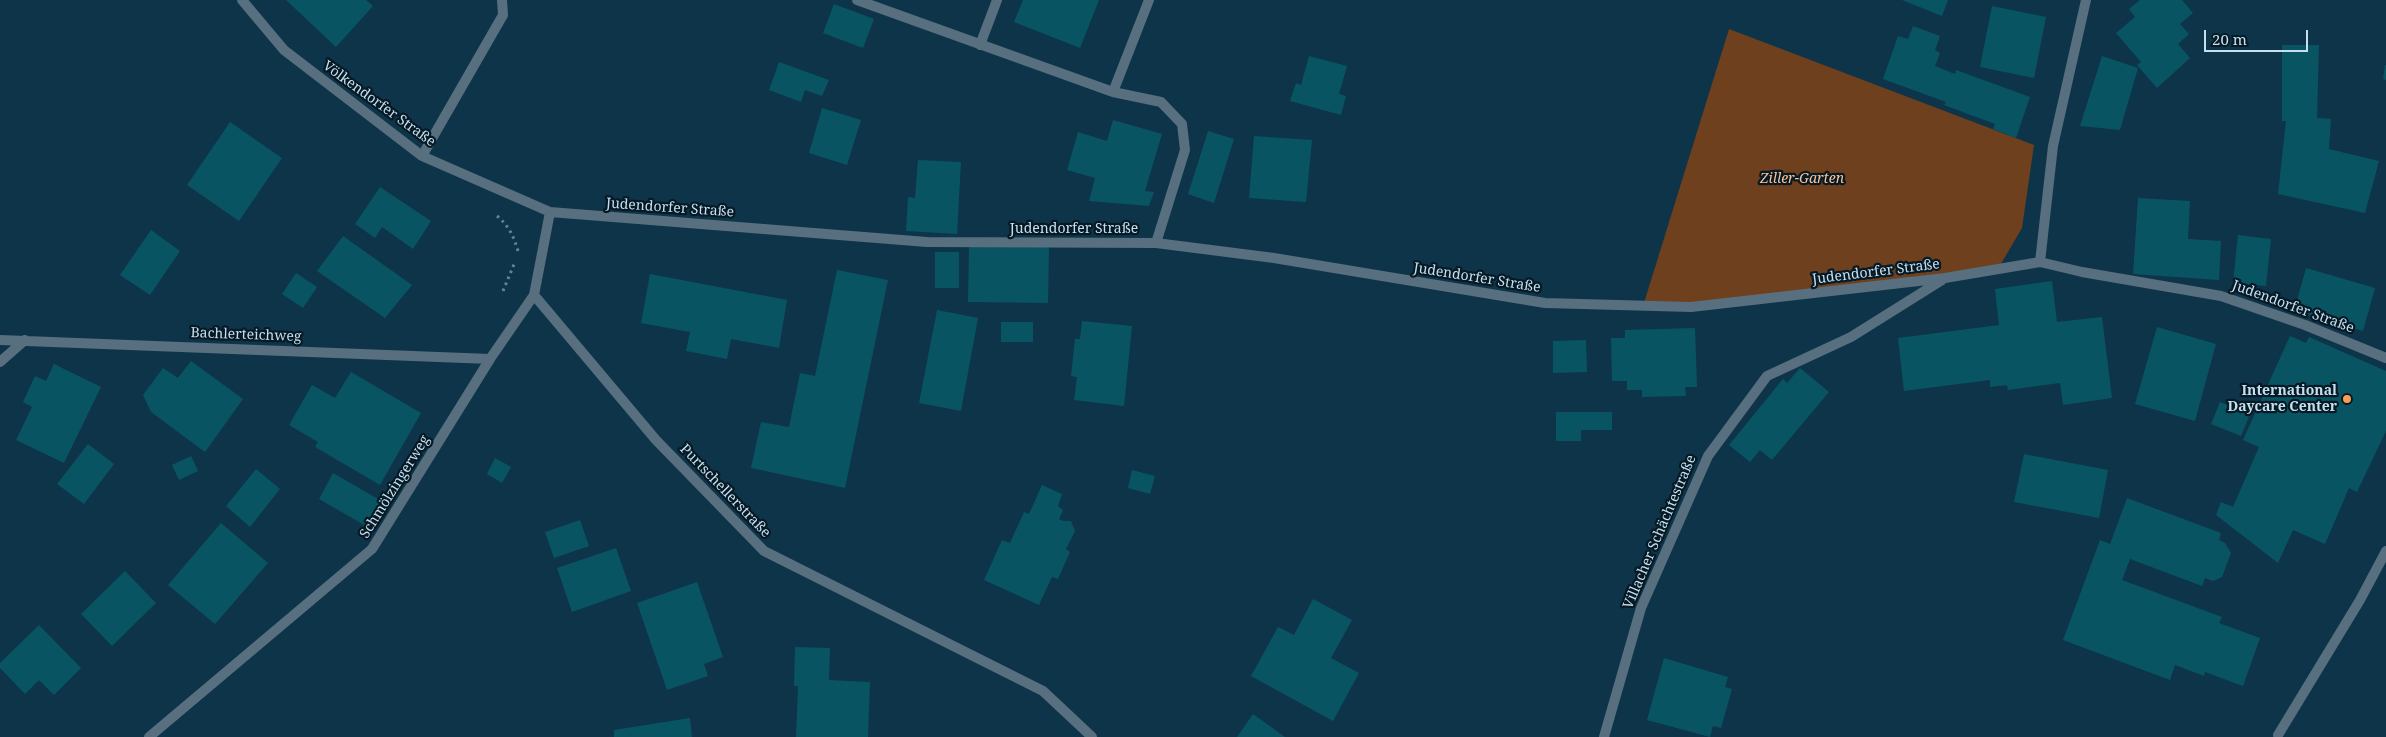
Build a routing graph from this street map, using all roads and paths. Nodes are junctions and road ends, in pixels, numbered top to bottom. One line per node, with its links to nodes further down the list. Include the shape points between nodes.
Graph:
1 (242, 0): 9 (street, Völkendorfer Straße, via 284,50)
2 (502, 0): 9 (street, via 503,15)
3 (857, 0): 7 (street)
4 (997, 0): 7 (street)
5 (1149, 0): 8 (street)
6 (2086, 0): 13 (street, via 2053,146)
7 (980, 45): 8 (street)
8 (1113, 92): 12 (street, via 1161,102 1182,124 1185,150)
9 (422, 156): 11 (street, Völkendorfer Straße)
10 (491, 211): 15 (path, via 506,223 518,251)
11 (550, 212): 12 (street, Judendorfer Straße, via 927,242); 16 (street)
12 (1156, 243): 14 (street, Judendorfer Straße, via 1274,258 1545,303 1691,307)
13 (2040, 262): 14 (street, Judendorfer Straße); 20 (street, Judendorfer Straße, via 2221,296)
14 (1945, 278): 26 (street, Villacher Schächtestraße, via 1851,337 1767,376 1708,456 1641,608)
15 (503, 291)
16 (534, 295): 19 (street, Schmölzingerweg); 25 (street, Purtschellerstraße, via 656,440 764,551 1043,691)
17 (0, 340): 18 (street, Bachlerteichweg)
18 (25, 340): 19 (street, Bachlerteichweg); 21 (street)
19 (490, 358): 24 (street, Schmölzingerweg, via 372,550)
20 (2386, 358)
21 (0, 362)
22 (2386, 551): 23 (street, via 2360,600)
23 (2278, 734)
24 (150, 737)
25 (1092, 737)
26 (1604, 737)

